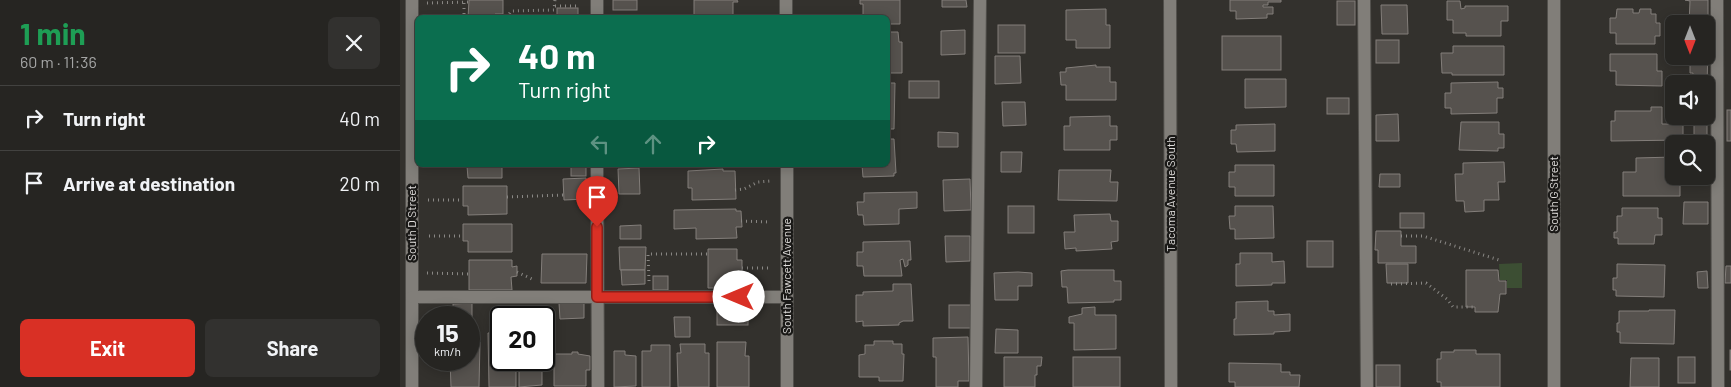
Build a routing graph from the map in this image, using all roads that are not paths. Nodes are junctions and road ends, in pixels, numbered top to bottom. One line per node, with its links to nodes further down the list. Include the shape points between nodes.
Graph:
1 (786, 0): 8 (street)
2 (980, 0): 17 (street)
3 (1170, 0): 18 (street, Tacoma Avenue South)
4 (1364, 0): 19 (street)
5 (1554, 0): 20 (street, South G Street)
6 (1716, 0): 21 (street)
7 (412, 2): 11 (street, South D Street)
8 (786, 15)
9 (597, 167): 12 (street)
10 (786, 167): 13 (street, South Fawcett Avenue)
11 (412, 297): 12 (street); 14 (street, South D Street)
12 (597, 297): 13 (street); 15 (street)
13 (787, 297): 16 (street, South Fawcett Avenue)
14 (412, 387)
15 (598, 387)
16 (787, 387)
17 (976, 387)
18 (1171, 387)
19 (1367, 387)
20 (1554, 387)
21 (1718, 387)

